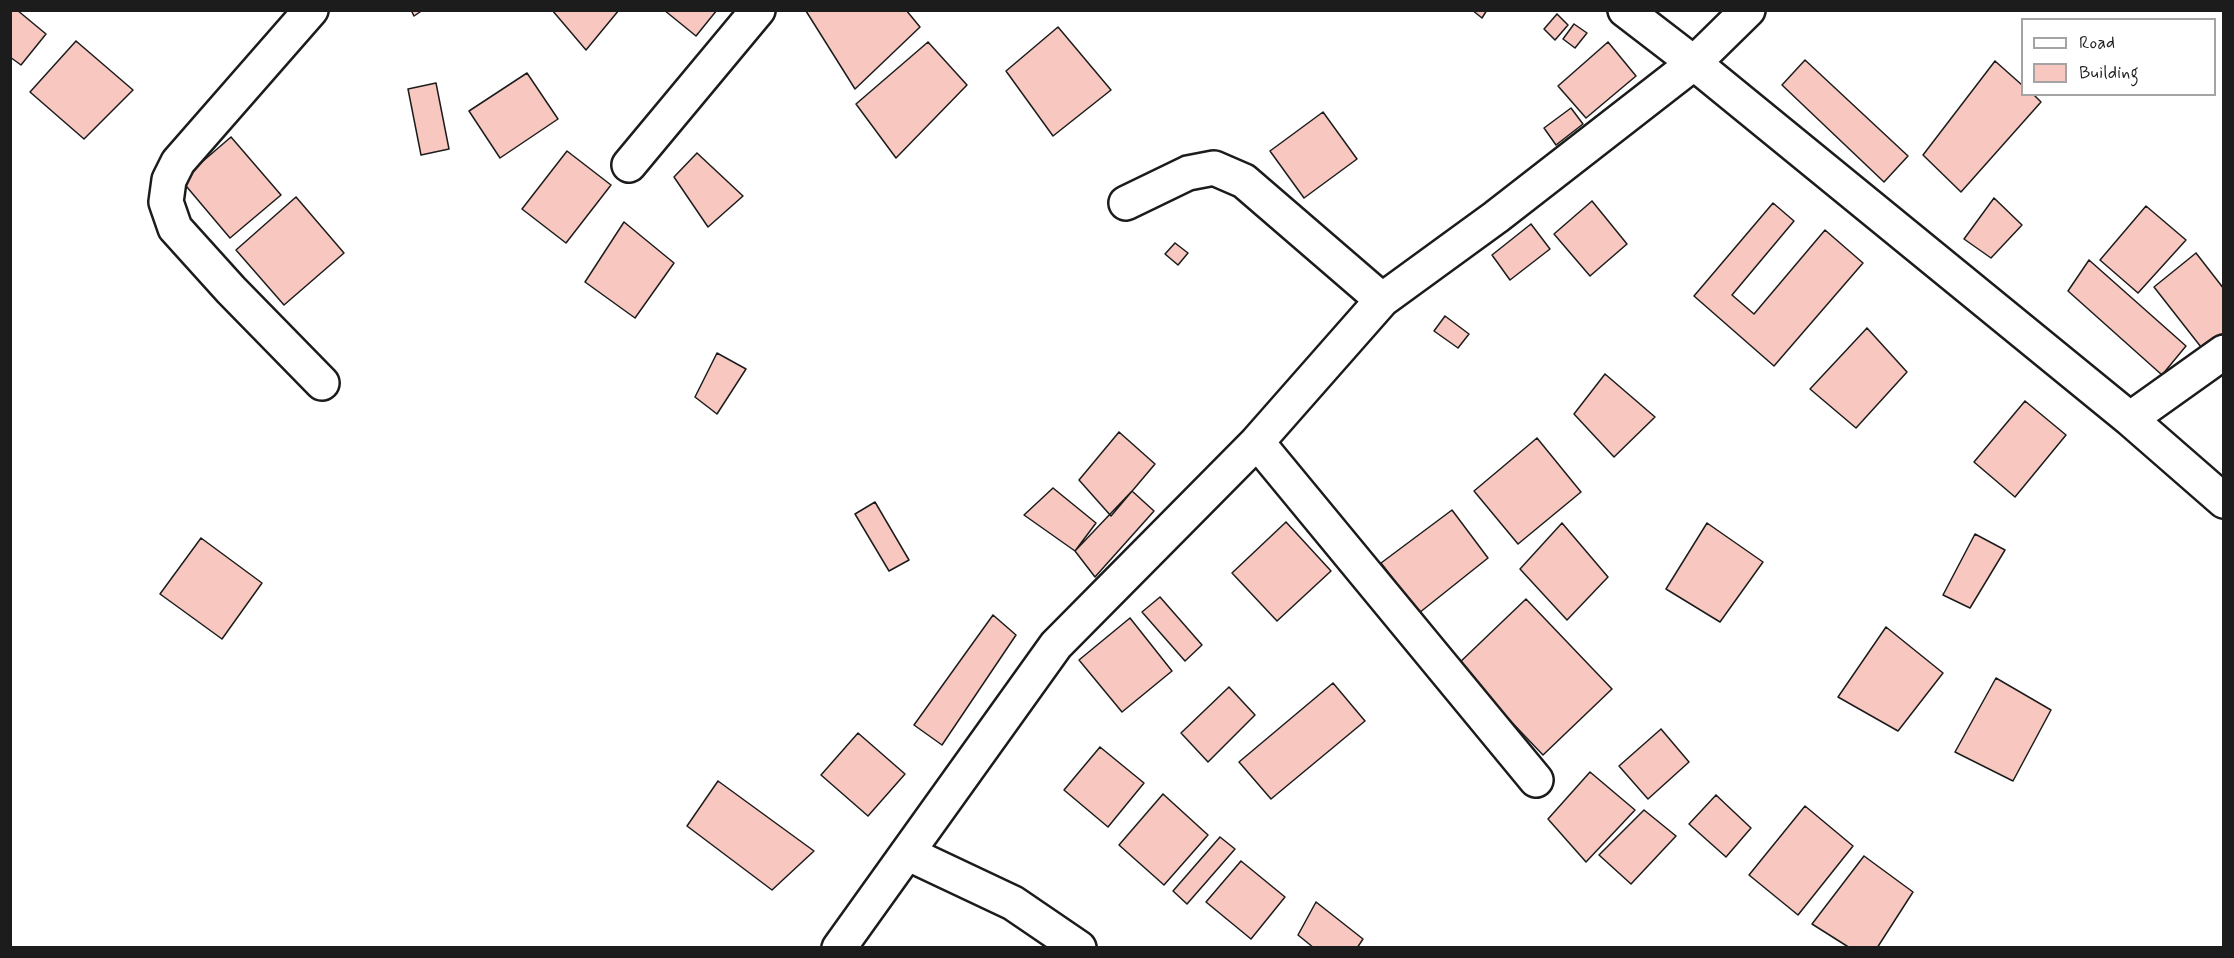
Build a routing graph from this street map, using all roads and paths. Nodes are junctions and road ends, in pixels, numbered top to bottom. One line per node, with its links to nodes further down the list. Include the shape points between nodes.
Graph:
1 (311, 10): 10 (street, via 178,162 169,180 166,202 175,228)
2 (758, 10): 6 (street)
3 (1624, 10): 5 (street)
4 (1748, 10): 5 (street)
5 (1694, 63): 8 (street); 11 (street)
6 (629, 165)
7 (1126, 203): 8 (street, via 1188,174 1214,168 1244,181)
8 (1382, 300): 12 (street)
9 (2223, 352): 11 (street)
10 (322, 383)
11 (2130, 419): 13 (street)
12 (1257, 442): 14 (street); 15 (street, via 1056,645)
13 (2223, 501)
14 (1536, 780)
15 (907, 853): 16 (street); 17 (street, via 1012,903)
16 (839, 948)
17 (1079, 948)

